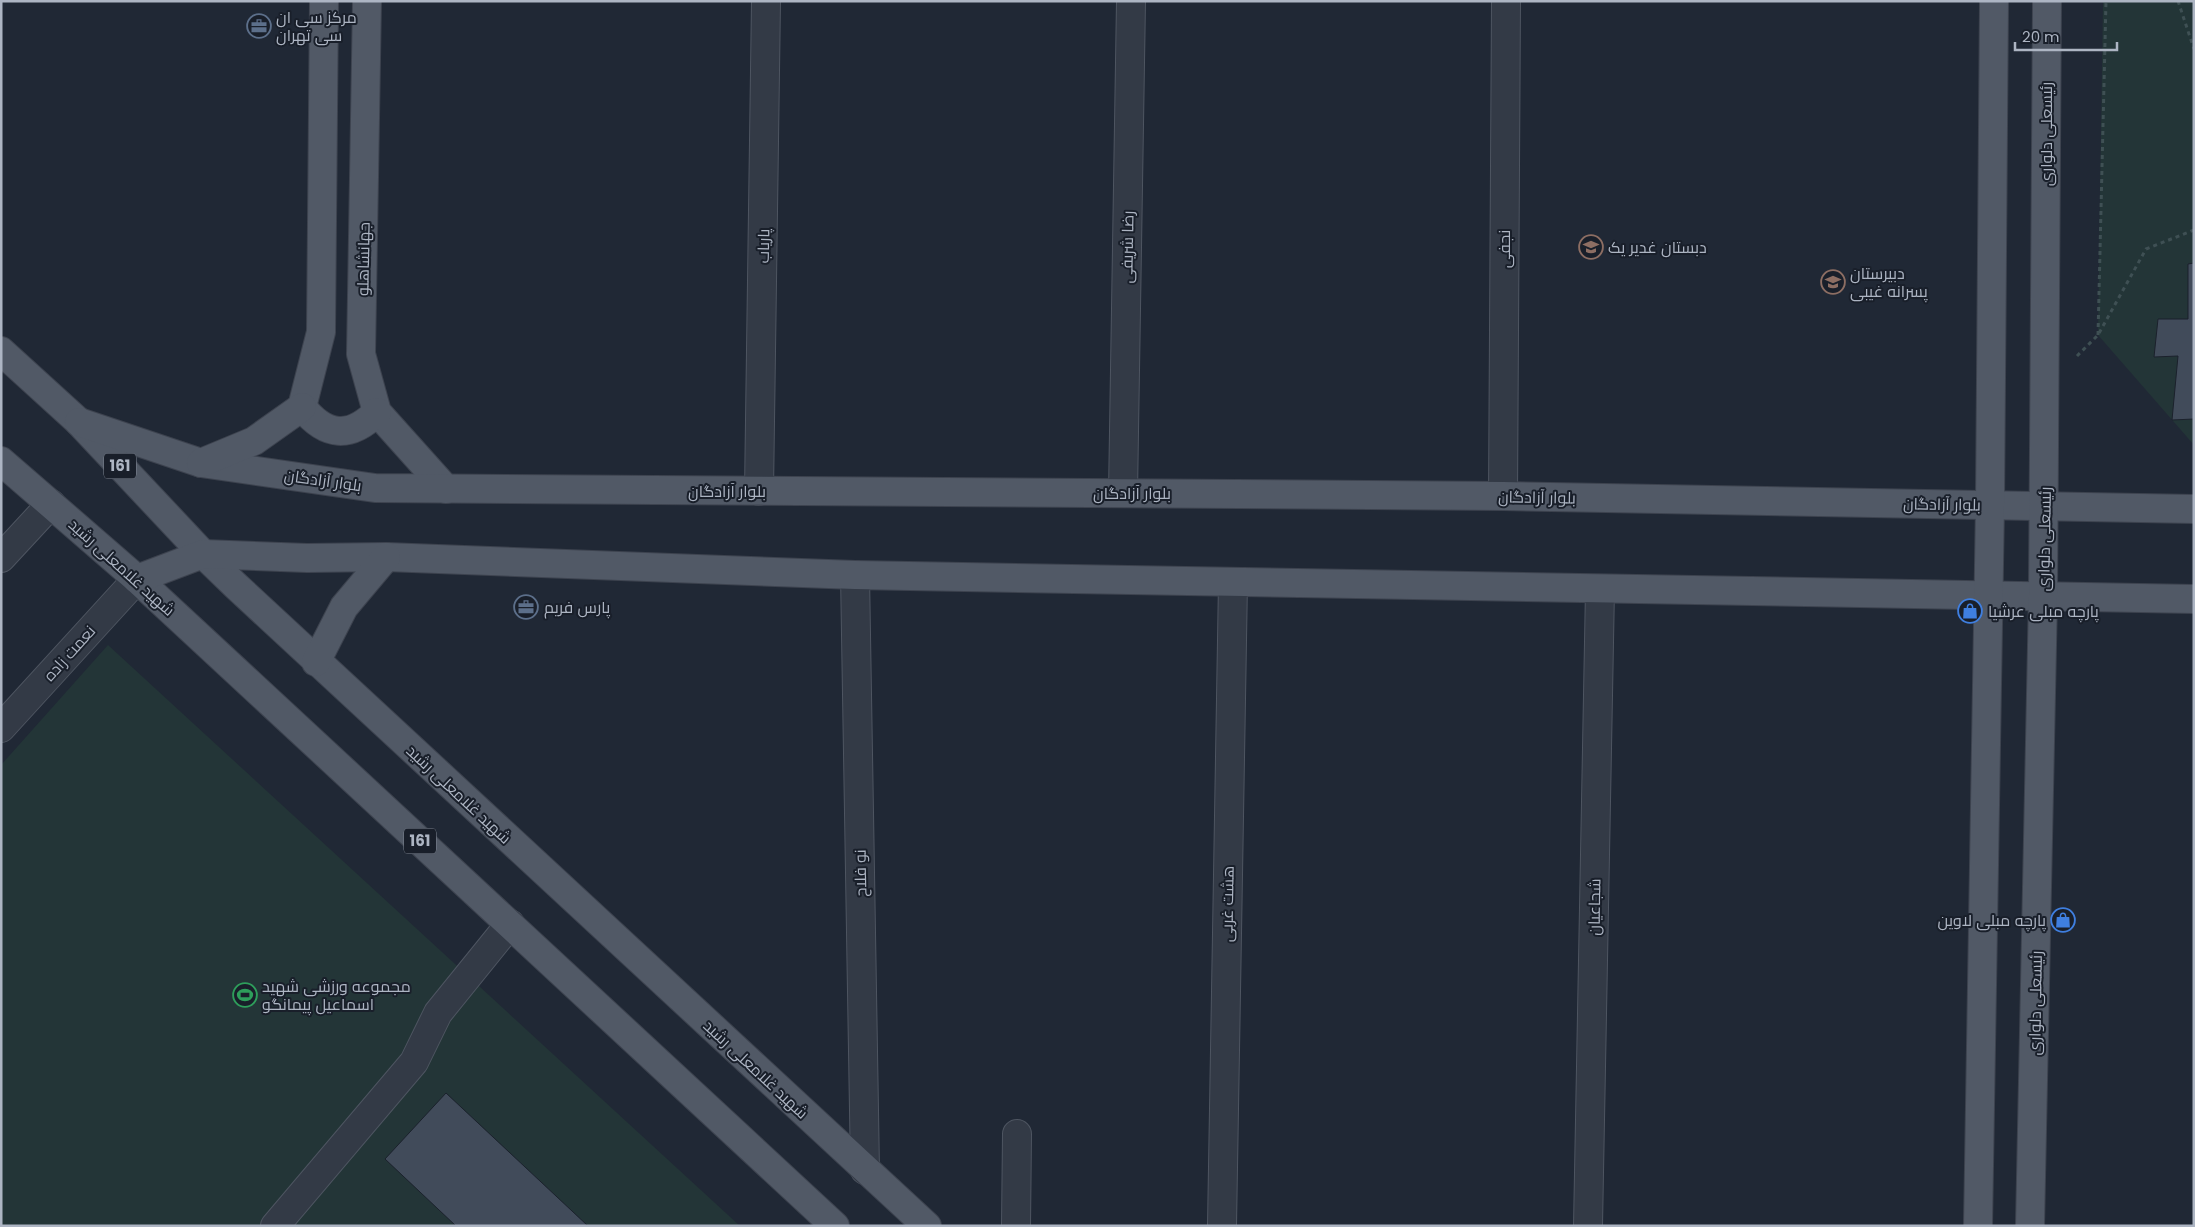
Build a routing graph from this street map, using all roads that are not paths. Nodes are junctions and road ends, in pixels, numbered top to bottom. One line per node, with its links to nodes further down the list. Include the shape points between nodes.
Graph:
1 (324, 1): 9 (main road, via 321,332)
2 (368, 1): 10 (main road, جهانشاهلو, via 361,354)
3 (766, 1): 15 (street, پاریاب)
4 (1131, 1): 16 (street, رضا شریفی)
5 (1506, 1): 17 (street, نجفی)
6 (1994, 1): 19 (main road)
7 (2047, 1): 20 (main road, رئیسعلی دلواری)
8 (1, 351): 11 (main road, شهید غلامعلی رشید / 161)
9 (302, 407): 10 (main road, via 314,421 329,430 347,431 364,424); 13 (main road, via 254,441)
10 (377, 412): 14 (main road, جهانشاهلو)
11 (79, 422): 13 (main road, بلوار آزادگان); 22 (main road, شهید غلامعلی رشید / 161)
12 (1, 461): 18 (main road, شهید غلامعلی رشید / 161)
13 (201, 463): 14 (main road, بلوار آزادگان, via 375,488)
14 (446, 489): 15 (main road, بلوار آزادگان)
15 (759, 491): 16 (main road, بلوار آزادگان)
16 (1123, 493): 17 (main road, بلوار آزادگان)
17 (1502, 496): 19 (main road, بلوار آزادگان)
18 (51, 504): 24 (street); 26 (main road, شهید غلامعلی رشید / 161)
19 (1990, 505): 20 (main road, بلوار آزادگان); 29 (main road)
20 (2044, 506): 21 (main road, بلوار آزادگان); 30 (main road, رئیسعلی دلواری)
21 (2194, 509)
22 (203, 554): 23 (main road); 26 (main road); 32 (main road, شهید غلامعلی رشید / 161)
23 (386, 557): 25 (main road); 32 (main road, via 344,607)
24 (1, 558)
25 (855, 576): 27 (main road); 36 (street, نو فلاح)
26 (136, 579): 33 (street, نعمت زاده); 34 (main road, شهید غلامعلی رشید / 161)
27 (1233, 582): 28 (main road); 41 (street, هشت غربی)
28 (1600, 589): 29 (main road); 42 (street, شجاعیان)
29 (1988, 596): 30 (main road); 43 (main road)
30 (2043, 597): 31 (main road); 44 (main road, رئیسعلی دلواری)
31 (2194, 599)
32 (316, 662): 36 (main road, شهید غلامعلی رشید / 161)
33 (1, 728)
34 (510, 924): 37 (street, via 438,1013 414,1062); 38 (main road, شهید غلامعلی رشید / 161)
35 (1016, 1134): 40 (street)
36 (865, 1170): 39 (main road, شهید غلامعلی رشید / 161)
37 (275, 1226)
38 (835, 1226)
39 (927, 1226)
40 (1016, 1226)
41 (1222, 1226)
42 (1588, 1226)
43 (1978, 1226)
44 (2030, 1226)

